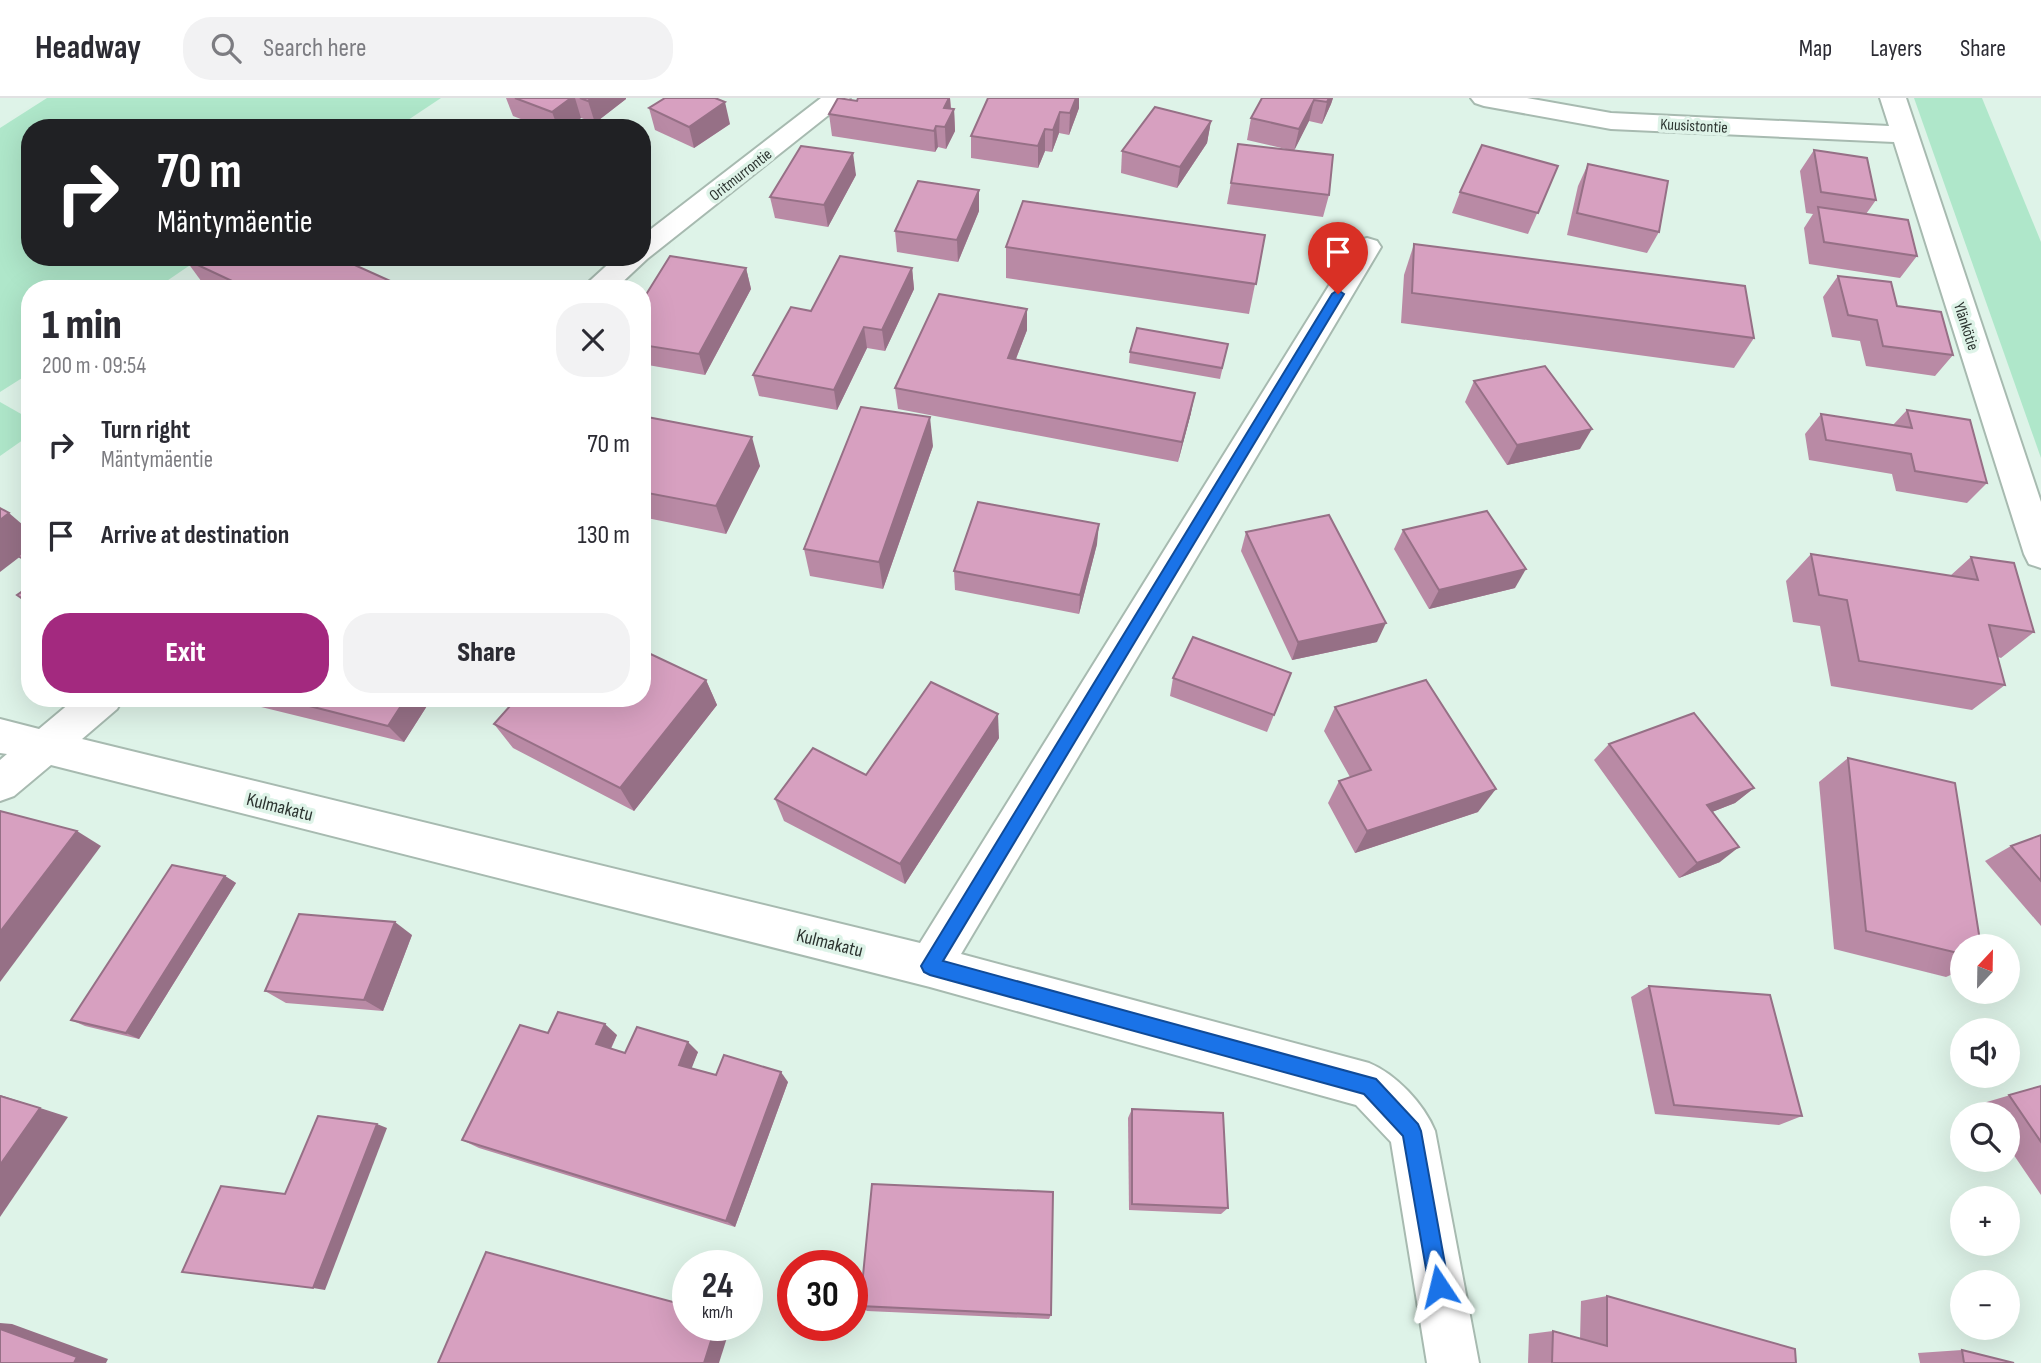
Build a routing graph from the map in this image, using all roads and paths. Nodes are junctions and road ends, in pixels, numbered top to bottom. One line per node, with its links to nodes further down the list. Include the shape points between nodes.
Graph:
1 (837, 98): 5 (street, Oritmurrontie)
2 (1484, 98): 4 (street, Kuusistontie, via 1611,121)
3 (1893, 98): 4 (street, Ylänkötie)
4 (1905, 135): 9 (street, Ylänkötie)
5 (651, 244)
6 (1367, 247): 14 (street)
7 (623, 266): 8 (street)
8 (607, 280)
9 (2041, 554)
10 (93, 707): 12 (street)
11 (0, 736): 12 (street, Kulmakatu)
12 (44, 748): 13 (street); 14 (street, Kulmakatu)
13 (0, 785)
14 (930, 966): 15 (street, Kulmakatu, via 1369,1086 1412,1131)
15 (1453, 1363)

